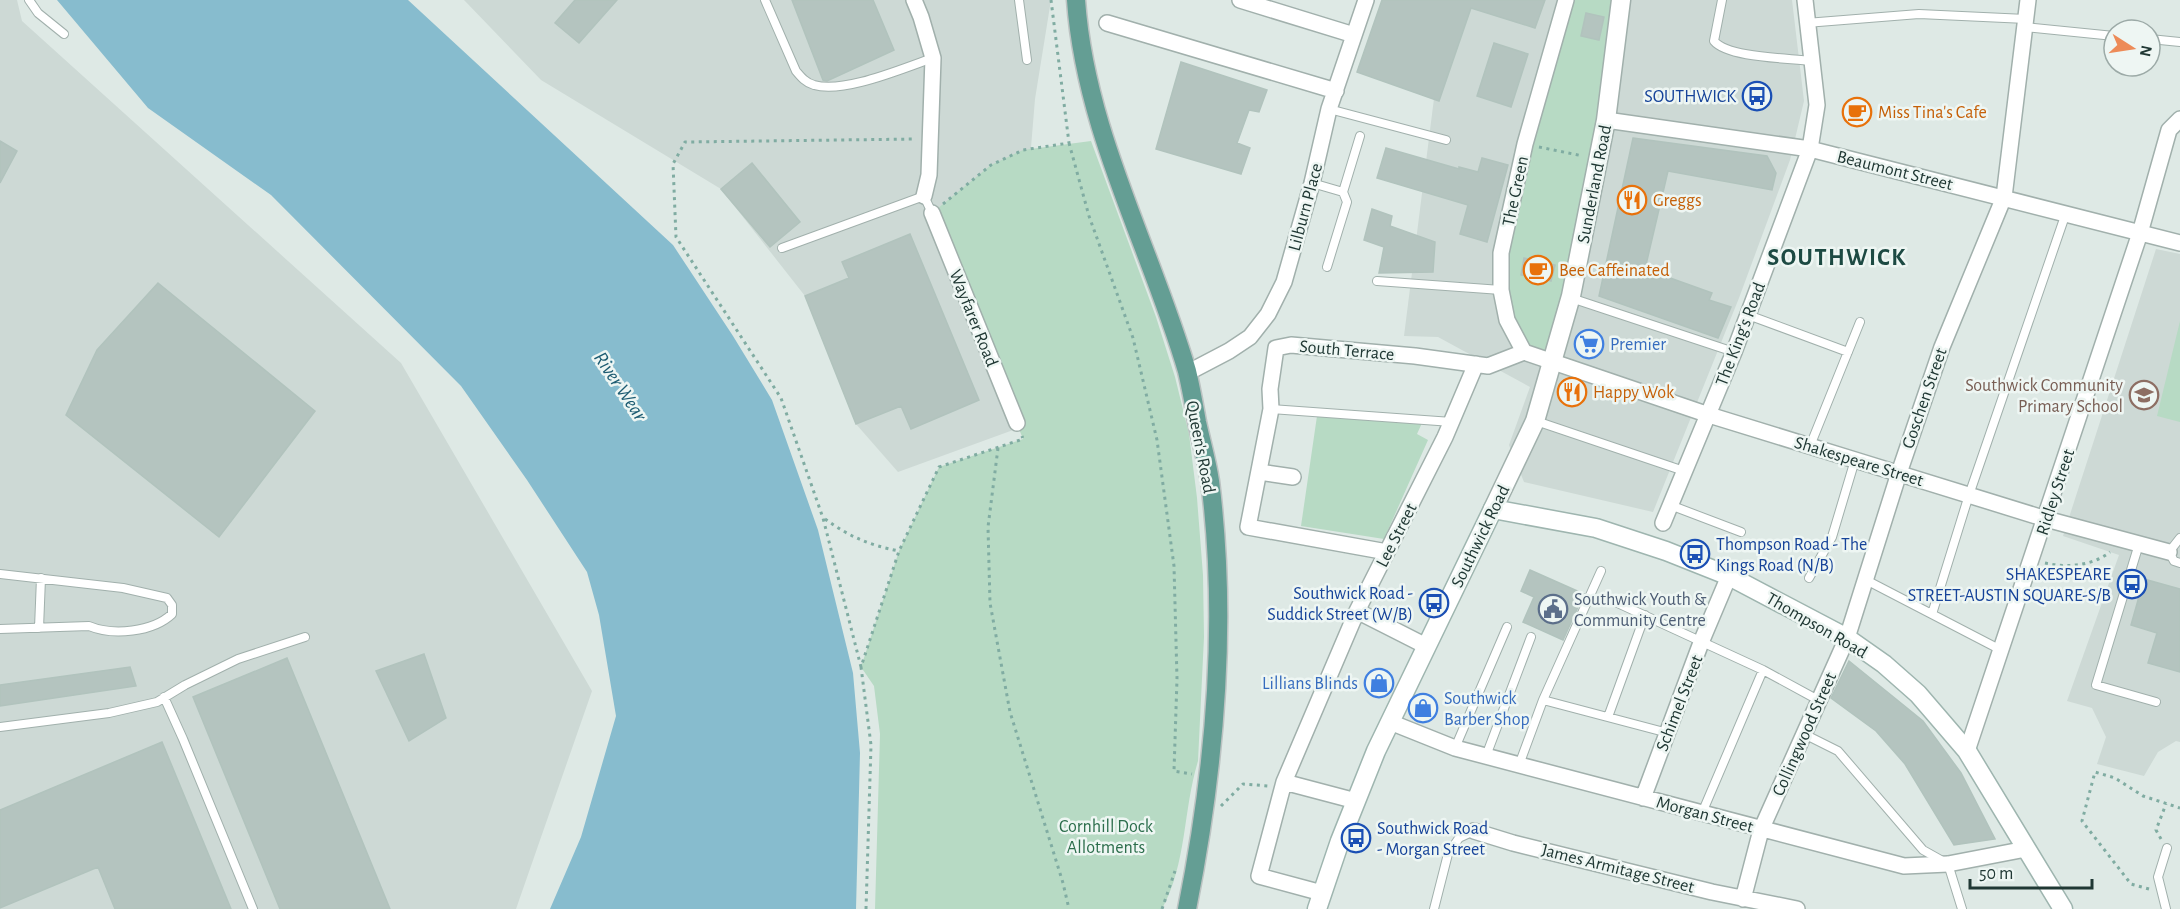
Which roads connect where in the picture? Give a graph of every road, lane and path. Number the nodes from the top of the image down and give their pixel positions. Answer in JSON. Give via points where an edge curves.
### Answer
{"nodes":[{"id":1,"x":29,"y":0,"type":"edge"},
{"id":2,"x":765,"y":0,"type":"edge"},
{"id":3,"x":914,"y":0,"type":"edge"},
{"id":4,"x":1019,"y":0,"type":"edge"},
{"id":5,"x":1051,"y":0,"type":"edge"},
{"id":6,"x":1076,"y":0,"type":"edge"},
{"id":7,"x":1240,"y":0,"type":"edge"},
{"id":8,"x":1366,"y":0,"type":"edge"},
{"id":9,"x":1566,"y":0,"type":"edge"},
{"id":10,"x":1621,"y":0,"type":"edge"},
{"id":11,"x":1722,"y":0,"type":"edge"},
{"id":12,"x":1805,"y":0,"type":"edge"},
{"id":13,"x":2028,"y":0,"type":"edge"},
{"id":14,"x":1806,"y":22,"type":"junction"},
{"id":15,"x":1107,"y":23,"type":"dead end"},
{"id":16,"x":2025,"y":23,"type":"junction"},
{"id":17,"x":64,"y":34,"type":"dead end"},
{"id":18,"x":2102,"y":34,"type":"edge"},
{"id":19,"x":1354,"y":35,"type":"junction"},
{"id":20,"x":2162,"y":40,"type":"edge"},
{"id":21,"x":2180,"y":42,"type":"edge"},
{"id":22,"x":933,"y":58,"type":"junction"},
{"id":23,"x":1027,"y":60,"type":"dead end"},
{"id":24,"x":1811,"y":61,"type":"junction"},
{"id":25,"x":1336,"y":91,"type":"junction"},
{"id":26,"x":1329,"y":110,"type":"junction"},
{"id":27,"x":2180,"y":119,"type":"edge"},
{"id":28,"x":1606,"y":120,"type":"junction"},
{"id":29,"x":1360,"y":136,"type":"dead end"},
{"id":30,"x":930,"y":139,"type":"junction"},
{"id":31,"x":1446,"y":140,"type":"dead end"},
{"id":32,"x":1069,"y":143,"type":"junction"},
{"id":33,"x":1525,"y":144,"type":"junction"},
{"id":34,"x":1810,"y":148,"type":"junction"},
{"id":35,"x":1599,"y":159,"type":"junction"},
{"id":36,"x":1312,"y":183,"type":"junction"},
{"id":37,"x":1343,"y":192,"type":"junction"},
{"id":38,"x":924,"y":196,"type":"junction"},
{"id":39,"x":2004,"y":197,"type":"junction"},
{"id":40,"x":932,"y":213,"type":"junction"},
{"id":41,"x":2066,"y":213,"type":"junction"},
{"id":42,"x":2140,"y":233,"type":"junction"},
{"id":43,"x":2180,"y":243,"type":"edge"},
{"id":44,"x":782,"y":248,"type":"dead end"},
{"id":45,"x":1327,"y":267,"type":"dead end"},
{"id":46,"x":1377,"y":281,"type":"dead end"},
{"id":47,"x":1501,"y":290,"type":"junction"},
{"id":48,"x":1570,"y":298,"type":"junction"},
{"id":49,"x":1748,"y":315,"type":"junction"},
{"id":50,"x":1860,"y":322,"type":"dead end"},
{"id":51,"x":1524,"y":352,"type":"junction"},
{"id":52,"x":1734,"y":352,"type":"junction"},
{"id":53,"x":1848,"y":352,"type":"junction"},
{"id":54,"x":1553,"y":360,"type":"junction"},
{"id":55,"x":1476,"y":364,"type":"junction"},
{"id":56,"x":1187,"y":373,"type":"junction"},
{"id":57,"x":1271,"y":409,"type":"junction"},
{"id":58,"x":1709,"y":415,"type":"junction"},
{"id":59,"x":1535,"y":421,"type":"junction"},
{"id":60,"x":1452,"y":422,"type":"junction"},
{"id":61,"x":1017,"y":423,"type":"joint"},
{"id":62,"x":1810,"y":446,"type":"junction"},
{"id":63,"x":998,"y":447,"type":"junction"},
{"id":64,"x":1855,"y":460,"type":"junction"},
{"id":65,"x":1684,"y":471,"type":"junction"},
{"id":66,"x":1259,"y":472,"type":"junction"},
{"id":67,"x":1899,"y":473,"type":"junction"},
{"id":68,"x":1293,"y":477,"type":"dead end"},
{"id":69,"x":1969,"y":495,"type":"junction"},
{"id":70,"x":1670,"y":505,"type":"junction"},
{"id":71,"x":1493,"y":509,"type":"junction"},
{"id":72,"x":823,"y":518,"type":"junction"},
{"id":73,"x":2046,"y":519,"type":"junction"},
{"id":74,"x":1663,"y":523,"type":"dead end"},
{"id":75,"x":1741,"y":532,"type":"dead end"},
{"id":76,"x":2180,"y":538,"type":"edge"},
{"id":77,"x":2133,"y":542,"type":"junction"},
{"id":78,"x":899,"y":551,"type":"junction"},
{"id":79,"x":1387,"y":552,"type":"junction"},
{"id":80,"x":2169,"y":552,"type":"junction"},
{"id":81,"x":2032,"y":560,"type":"junction"},
{"id":82,"x":2180,"y":563,"type":"edge"},
{"id":83,"x":1601,"y":571,"type":"dead end"},
{"id":84,"x":0,"y":574,"type":"edge"},
{"id":85,"x":1730,"y":576,"type":"junction"},
{"id":86,"x":41,"y":578,"type":"junction"},
{"id":87,"x":1809,"y":578,"type":"dead end"},
{"id":88,"x":1866,"y":580,"type":"junction"},
{"id":89,"x":1611,"y":600,"type":"dead end"},
{"id":90,"x":1357,"y":611,"type":"junction"},
{"id":91,"x":1932,"y":614,"type":"junction"},
{"id":92,"x":1645,"y":615,"type":"junction"},
{"id":93,"x":1507,"y":627,"type":"dead end"},
{"id":94,"x":39,"y":628,"type":"junction"},
{"id":95,"x":0,"y":629,"type":"edge"},
{"id":96,"x":305,"y":637,"type":"dead end"},
{"id":97,"x":1531,"y":637,"type":"dead end"},
{"id":98,"x":1847,"y":638,"type":"junction"},
{"id":99,"x":1702,"y":640,"type":"junction"},
{"id":100,"x":1426,"y":646,"type":"junction"},
{"id":101,"x":2001,"y":650,"type":"junction"},
{"id":102,"x":861,"y":667,"type":"junction"},
{"id":103,"x":1764,"y":670,"type":"junction"},
{"id":104,"x":164,"y":697,"type":"junction"},
{"id":105,"x":1543,"y":699,"type":"junction"},
{"id":106,"x":1820,"y":700,"type":"junction"},
{"id":107,"x":2156,"y":702,"type":"dead end"},
{"id":108,"x":1608,"y":717,"type":"junction"},
{"id":109,"x":1390,"y":722,"type":"junction"},
{"id":110,"x":0,"y":727,"type":"edge"},
{"id":111,"x":1668,"y":733,"type":"junction"},
{"id":112,"x":1804,"y":734,"type":"junction"},
{"id":113,"x":1455,"y":748,"type":"junction"},
{"id":114,"x":1967,"y":751,"type":"junction"},
{"id":115,"x":1486,"y":756,"type":"junction"},
{"id":116,"x":1519,"y":765,"type":"junction"},
{"id":117,"x":1194,"y":775,"type":"dead end"},
{"id":118,"x":1283,"y":784,"type":"junction"},
{"id":119,"x":1643,"y":798,"type":"junction"},
{"id":120,"x":1356,"y":801,"type":"junction"},
{"id":121,"x":2166,"y":804,"type":"junction"},
{"id":122,"x":1205,"y":805,"type":"junction"},
{"id":123,"x":2180,"y":808,"type":"edge"},
{"id":124,"x":1702,"y":813,"type":"junction"},
{"id":125,"x":1761,"y":830,"type":"junction"},
{"id":126,"x":1474,"y":831,"type":"joint"},
{"id":127,"x":2167,"y":848,"type":"joint"},
{"id":128,"x":2026,"y":849,"type":"junction"},
{"id":129,"x":1948,"y":864,"type":"junction"},
{"id":130,"x":1176,"y":870,"type":"dead end"},
{"id":131,"x":2162,"y":892,"type":"junction"},
{"id":132,"x":1743,"y":899,"type":"junction"},
{"id":133,"x":1320,"y":901,"type":"edge"},
{"id":134,"x":253,"y":909,"type":"edge"},
{"id":135,"x":866,"y":909,"type":"edge"},
{"id":136,"x":1069,"y":909,"type":"edge"},
{"id":137,"x":1162,"y":909,"type":"edge"},
{"id":138,"x":1186,"y":909,"type":"edge"},
{"id":139,"x":1434,"y":909,"type":"edge"},
{"id":140,"x":1797,"y":909,"type":"edge"},
{"id":141,"x":1962,"y":909,"type":"edge"},
{"id":142,"x":2063,"y":909,"type":"edge"},
{"id":143,"x":2166,"y":909,"type":"edge"}],
"edges":[{"from":1,"to":17,"type":"lane","via":[[38,13]]},
{"from":2,"to":22,"type":"lane","via":[[796,71],[814,85],[842,87]]},
{"from":3,"to":22,"type":"street"},
{"from":4,"to":23,"type":"lane"},
{"from":5,"to":32,"type":"path"},
{"from":6,"to":56,"type":"main road","name":"Queen's Road","via":[[1096,109]]},
{"from":7,"to":19,"type":"street"},
{"from":8,"to":19,"type":"street","name":"Lilburn Place"},
{"from":9,"to":33,"type":"street","name":"The Green"},
{"from":10,"to":28,"type":"main road","name":"Sunderland Road"},
{"from":11,"to":24,"type":"lane","via":[[1714,40],[1718,46],[1736,52]]},
{"from":12,"to":14,"type":"street","name":"The King's Road"},
{"from":13,"to":16,"type":"street","name":"Goschen Street"},
{"from":14,"to":16,"type":"lane","via":[[1919,14]]},
{"from":14,"to":24,"type":"street","name":"The King's Road"},
{"from":15,"to":25,"type":"street"},
{"from":16,"to":18,"type":"lane"},
{"from":16,"to":39,"type":"street","name":"Goschen Street"},
{"from":19,"to":25,"type":"street","name":"Lilburn Place"},
{"from":20,"to":21,"type":"lane"},
{"from":22,"to":30,"type":"street"},
{"from":24,"to":34,"type":"street","name":"The King's Road","via":[[1817,105]]},
{"from":25,"to":26,"type":"street","name":"Lilburn Place"},
{"from":26,"to":31,"type":"lane"},
{"from":26,"to":36,"type":"street","name":"Lilburn Place"},
{"from":27,"to":42,"type":"street","name":"Ridley Street","via":[[2169,130]]},
{"from":28,"to":34,"type":"street","name":"Beaumont Street"},
{"from":28,"to":35,"type":"main road","name":"Sunderland Road"},
{"from":29,"to":37,"type":"lane"},
{"from":30,"to":38,"type":"street"},
{"from":30,"to":72,"type":"path","via":[[685,142],[673,164],[676,237],[781,398]]},
{"from":32,"to":40,"type":"path","via":[[1023,150],[991,165]]},
{"from":32,"to":117,"type":"path","via":[[1089,216],[1133,338],[1157,440],[1174,566],[1174,771]]},
{"from":33,"to":35,"type":"path"},
{"from":33,"to":47,"type":"street","name":"The Green","via":[[1501,253]]},
{"from":34,"to":39,"type":"street","name":"Beaumont Street"},
{"from":34,"to":49,"type":"street","name":"The King's Road"},
{"from":35,"to":48,"type":"main road","name":"Sunderland Road"},
{"from":36,"to":37,"type":"lane"},
{"from":36,"to":56,"type":"street","name":"Lilburn Place","via":[[1284,282],[1268,314],[1250,337]]},
{"from":37,"to":45,"type":"lane","via":[[1347,201]]},
{"from":38,"to":40,"type":"lane"},
{"from":38,"to":44,"type":"lane"},
{"from":39,"to":41,"type":"street","name":"Beaumont Street"},
{"from":39,"to":67,"type":"street","name":"Goschen Street","via":[[1942,347]]},
{"from":40,"to":61,"type":"street","name":"Wayfarer Road"},
{"from":41,"to":42,"type":"street","name":"Beaumont Street"},
{"from":41,"to":69,"type":"lane"},
{"from":42,"to":43,"type":"street","name":"Beaumont Street"},
{"from":42,"to":73,"type":"street","name":"Ridley Street"},
{"from":46,"to":47,"type":"lane"},
{"from":47,"to":51,"type":"street","name":"The Green","via":[[1507,320]]},
{"from":48,"to":52,"type":"lane"},
{"from":48,"to":54,"type":"main road","name":"Sunderland Road"},
{"from":49,"to":52,"type":"street","name":"The King's Road"},
{"from":49,"to":53,"type":"lane"},
{"from":50,"to":53,"type":"lane"},
{"from":51,"to":54,"type":"street"},
{"from":51,"to":55,"type":"street","name":"South Terrace","via":[[1488,366]]},
{"from":52,"to":58,"type":"street","name":"The King's Road"},
{"from":53,"to":62,"type":"lane"},
{"from":54,"to":58,"type":"street","name":"Shakespeare Street"},
{"from":54,"to":59,"type":"main road","name":"Southwick Road"},
{"from":55,"to":57,"type":"street","name":"South Terrace","via":[[1291,345],[1276,348]]},
{"from":55,"to":60,"type":"street","name":"Lee Street"},
{"from":56,"to":122,"type":"main road","name":"Queen's Road","via":[[1209,479],[1217,551],[1213,734]]},
{"from":57,"to":60,"type":"lane"},
{"from":57,"to":66,"type":"street","name":"South Terrace"},
{"from":58,"to":62,"type":"street","name":"Shakespeare Street"},
{"from":58,"to":65,"type":"street","name":"The King's Road"},
{"from":59,"to":65,"type":"lane"},
{"from":59,"to":71,"type":"main road","name":"Southwick Road"},
{"from":60,"to":79,"type":"street","name":"Lee Street"},
{"from":61,"to":63,"type":"path","via":[[1023,439]]},
{"from":62,"to":64,"type":"street","name":"Shakespeare Street"},
{"from":63,"to":78,"type":"path","via":[[939,467]]},
{"from":63,"to":136,"type":"path","via":[[988,527],[990,603],[1010,712]]},
{"from":64,"to":67,"type":"street","name":"Shakespeare Street"},
{"from":64,"to":87,"type":"lane","via":[[1832,537]]},
{"from":65,"to":70,"type":"street","name":"The King's Road"},
{"from":66,"to":68,"type":"street"},
{"from":66,"to":79,"type":"street","name":"South Terrace","via":[[1248,527]]},
{"from":67,"to":69,"type":"street","name":"Shakespeare Street"},
{"from":67,"to":88,"type":"street","name":"Goschen Street"},
{"from":69,"to":73,"type":"street","name":"Shakespeare Street"},
{"from":69,"to":91,"type":"lane"},
{"from":70,"to":74,"type":"street","name":"The King's Road"},
{"from":70,"to":75,"type":"lane"},
{"from":71,"to":85,"type":"main road","name":"Thompson Road","via":[[1563,520],[1617,534]]},
{"from":71,"to":100,"type":"main road","name":"Southwick Road"},
{"from":72,"to":78,"type":"path","via":[[847,535]]},
{"from":72,"to":102,"type":"path"},
{"from":73,"to":77,"type":"street","name":"Shakespeare Street"},
{"from":73,"to":81,"type":"street","name":"Ridley Street"},
{"from":76,"to":80,"type":"lane"},
{"from":77,"to":80,"type":"street","name":"Shakespeare Street"},
{"from":77,"to":81,"type":"path","via":[[2086,563],[2061,567]]},
{"from":77,"to":107,"type":"lane","via":[[2096,685]]},
{"from":78,"to":102,"type":"path"},
{"from":79,"to":90,"type":"street","name":"Lee Street"},
{"from":80,"to":82,"type":"lane"},
{"from":81,"to":101,"type":"street","name":"Ridley Street"},
{"from":83,"to":105,"type":"lane"},
{"from":84,"to":86,"type":"lane"},
{"from":85,"to":98,"type":"main road","name":"Thompson Road"},
{"from":85,"to":99,"type":"street","name":"Schimel Street"},
{"from":86,"to":94,"type":"lane"},
{"from":86,"to":94,"type":"lane","via":[[167,598],[172,614],[150,626],[120,631],[100,631],[89,626]]},
{"from":88,"to":91,"type":"lane"},
{"from":88,"to":98,"type":"street","name":"Goschen Street"},
{"from":89,"to":92,"type":"lane"},
{"from":90,"to":100,"type":"street"},
{"from":90,"to":118,"type":"street","name":"Lee Street"},
{"from":91,"to":101,"type":"lane"},
{"from":92,"to":99,"type":"lane"},
{"from":92,"to":108,"type":"lane"},
{"from":93,"to":113,"type":"lane"},
{"from":94,"to":95,"type":"lane"},
{"from":96,"to":104,"type":"lane","via":[[238,659]]},
{"from":97,"to":115,"type":"lane"},
{"from":98,"to":106,"type":"street","name":"Collingwood Street"},
{"from":98,"to":114,"type":"main road","name":"Thompson Road","via":[[1918,694]]},
{"from":99,"to":103,"type":"lane"},
{"from":99,"to":111,"type":"street","name":"Schimel Street"},
{"from":100,"to":109,"type":"main road","name":"Southwick Road"},
{"from":101,"to":114,"type":"street","name":"Ridley Street"},
{"from":102,"to":135,"type":"path","via":[[872,745]]},
{"from":103,"to":106,"type":"lane"},
{"from":103,"to":124,"type":"lane"},
{"from":104,"to":110,"type":"lane","via":[[109,713]]},
{"from":104,"to":134,"type":"lane"},
{"from":105,"to":108,"type":"lane"},
{"from":105,"to":116,"type":"lane"},
{"from":106,"to":112,"type":"street","name":"Collingwood Street"},
{"from":108,"to":111,"type":"lane"},
{"from":109,"to":113,"type":"street","name":"Morgan Street"},
{"from":109,"to":120,"type":"main road","name":"Southwick Road"},
{"from":111,"to":119,"type":"street","name":"Schimel Street"},
{"from":112,"to":125,"type":"street","name":"Collingwood Street"},
{"from":112,"to":129,"type":"lane","via":[[1838,751],[1923,850]]},
{"from":113,"to":115,"type":"street","name":"Morgan Street"},
{"from":114,"to":128,"type":"main road","name":"Thompson Road"},
{"from":115,"to":116,"type":"street","name":"Morgan Street"},
{"from":116,"to":119,"type":"street","name":"Morgan Street"},
{"from":118,"to":120,"type":"street"},
{"from":118,"to":122,"type":"path","via":[[1243,784],[1221,806]]},
{"from":118,"to":133,"type":"street","name":"Lee Street","via":[[1259,876]]},
{"from":119,"to":124,"type":"street","name":"Morgan Street"},
{"from":120,"to":133,"type":"main road","name":"Southwick Road"},
{"from":121,"to":123,"type":"path"},
{"from":121,"to":127,"type":"path","via":[[2156,830]]},
{"from":121,"to":131,"type":"path","via":[[2095,772],[2082,820],[2131,884]]},
{"from":122,"to":138,"type":"main road","name":"Queen's Road"},
{"from":124,"to":125,"type":"street","name":"Morgan Street"},
{"from":125,"to":129,"type":"street","name":"Morgan Street","via":[[1904,866]]},
{"from":125,"to":132,"type":"street","name":"Collingwood Street"},
{"from":126,"to":132,"type":"street","name":"James Armitage Street"},
{"from":126,"to":139,"type":"lane","via":[[1459,838],[1448,854]]},
{"from":127,"to":131,"type":"lane","via":[[2158,877]]},
{"from":128,"to":129,"type":"street","name":"Morgan Street"},
{"from":128,"to":142,"type":"main road","name":"Thompson Road"},
{"from":129,"to":141,"type":"lane"},
{"from":130,"to":137,"type":"path"},
{"from":131,"to":143,"type":"lane"},
{"from":132,"to":140,"type":"street","name":"James Armitage Street"}]}
